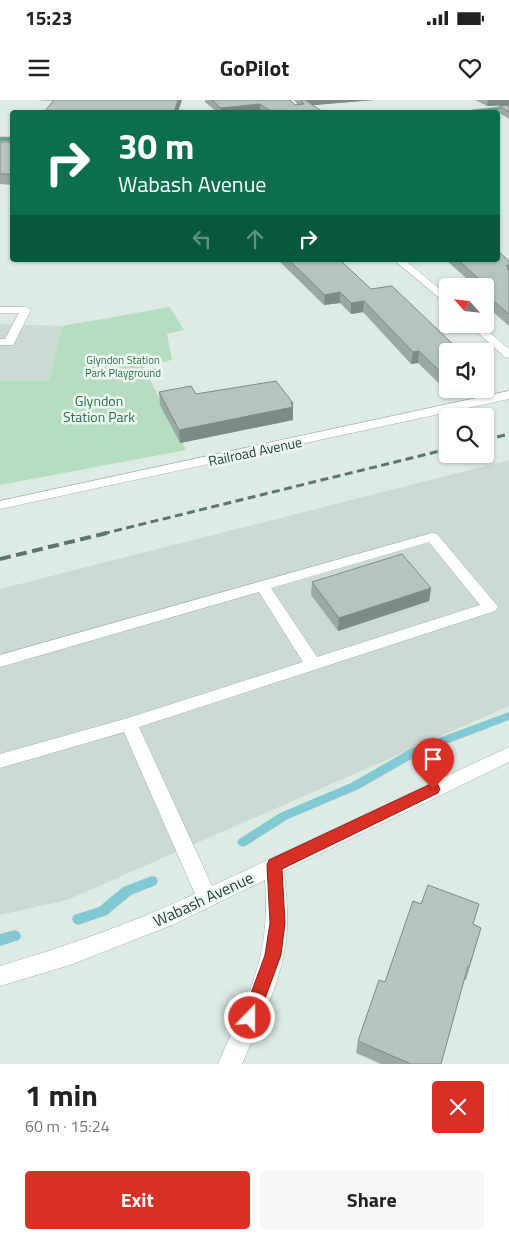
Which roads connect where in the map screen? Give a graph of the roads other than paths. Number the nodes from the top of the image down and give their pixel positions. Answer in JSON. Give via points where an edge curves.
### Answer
{"nodes":[{"id":1,"x":509,"y":108,"type":"edge"},
{"id":2,"x":490,"y":110,"type":"edge"},
{"id":3,"x":401,"y":262,"type":"edge"},
{"id":4,"x":439,"y":294,"type":"edge"},
{"id":5,"x":0,"y":310,"type":"edge"},
{"id":6,"x":483,"y":333,"type":"edge"},
{"id":7,"x":0,"y":342,"type":"edge"},
{"id":8,"x":509,"y":355,"type":"edge"},
{"id":9,"x":509,"y":395,"type":"edge"},
{"id":10,"x":0,"y":505,"type":"edge"},
{"id":11,"x":263,"y":587,"type":"junction"},
{"id":12,"x":0,"y":661,"type":"edge"},
{"id":13,"x":313,"y":664,"type":"junction"},
{"id":14,"x":129,"y":724,"type":"junction"},
{"id":15,"x":509,"y":754,"type":"edge"},
{"id":16,"x":0,"y":761,"type":"edge"},
{"id":17,"x":274,"y":865,"type":"junction"},
{"id":18,"x":203,"y":889,"type":"junction"},
{"id":19,"x":0,"y":976,"type":"edge"},
{"id":20,"x":230,"y":1064,"type":"edge"}],
"edges":[{"from":1,"to":2,"type":"main road"},
{"from":3,"to":4,"type":"street"},
{"from":5,"to":7,"type":"street","via":[[26,310],[9,343]]},
{"from":6,"to":8,"type":"street"},
{"from":9,"to":10,"type":"street","name":"Railroad Avenue"},
{"from":11,"to":12,"type":"street"},
{"from":11,"to":13,"type":"street"},
{"from":11,"to":13,"type":"street","via":[[432,537],[490,607]]},
{"from":13,"to":14,"type":"street"},
{"from":14,"to":16,"type":"street"},
{"from":14,"to":18,"type":"street"},
{"from":15,"to":17,"type":"street","name":"Wabash Avenue"},
{"from":17,"to":18,"type":"street","name":"Wabash Avenue"},
{"from":17,"to":20,"type":"street","via":[[278,923],[273,955]]},
{"from":18,"to":19,"type":"street","name":"Wabash Avenue","via":[[165,918],[79,952]]}]}
